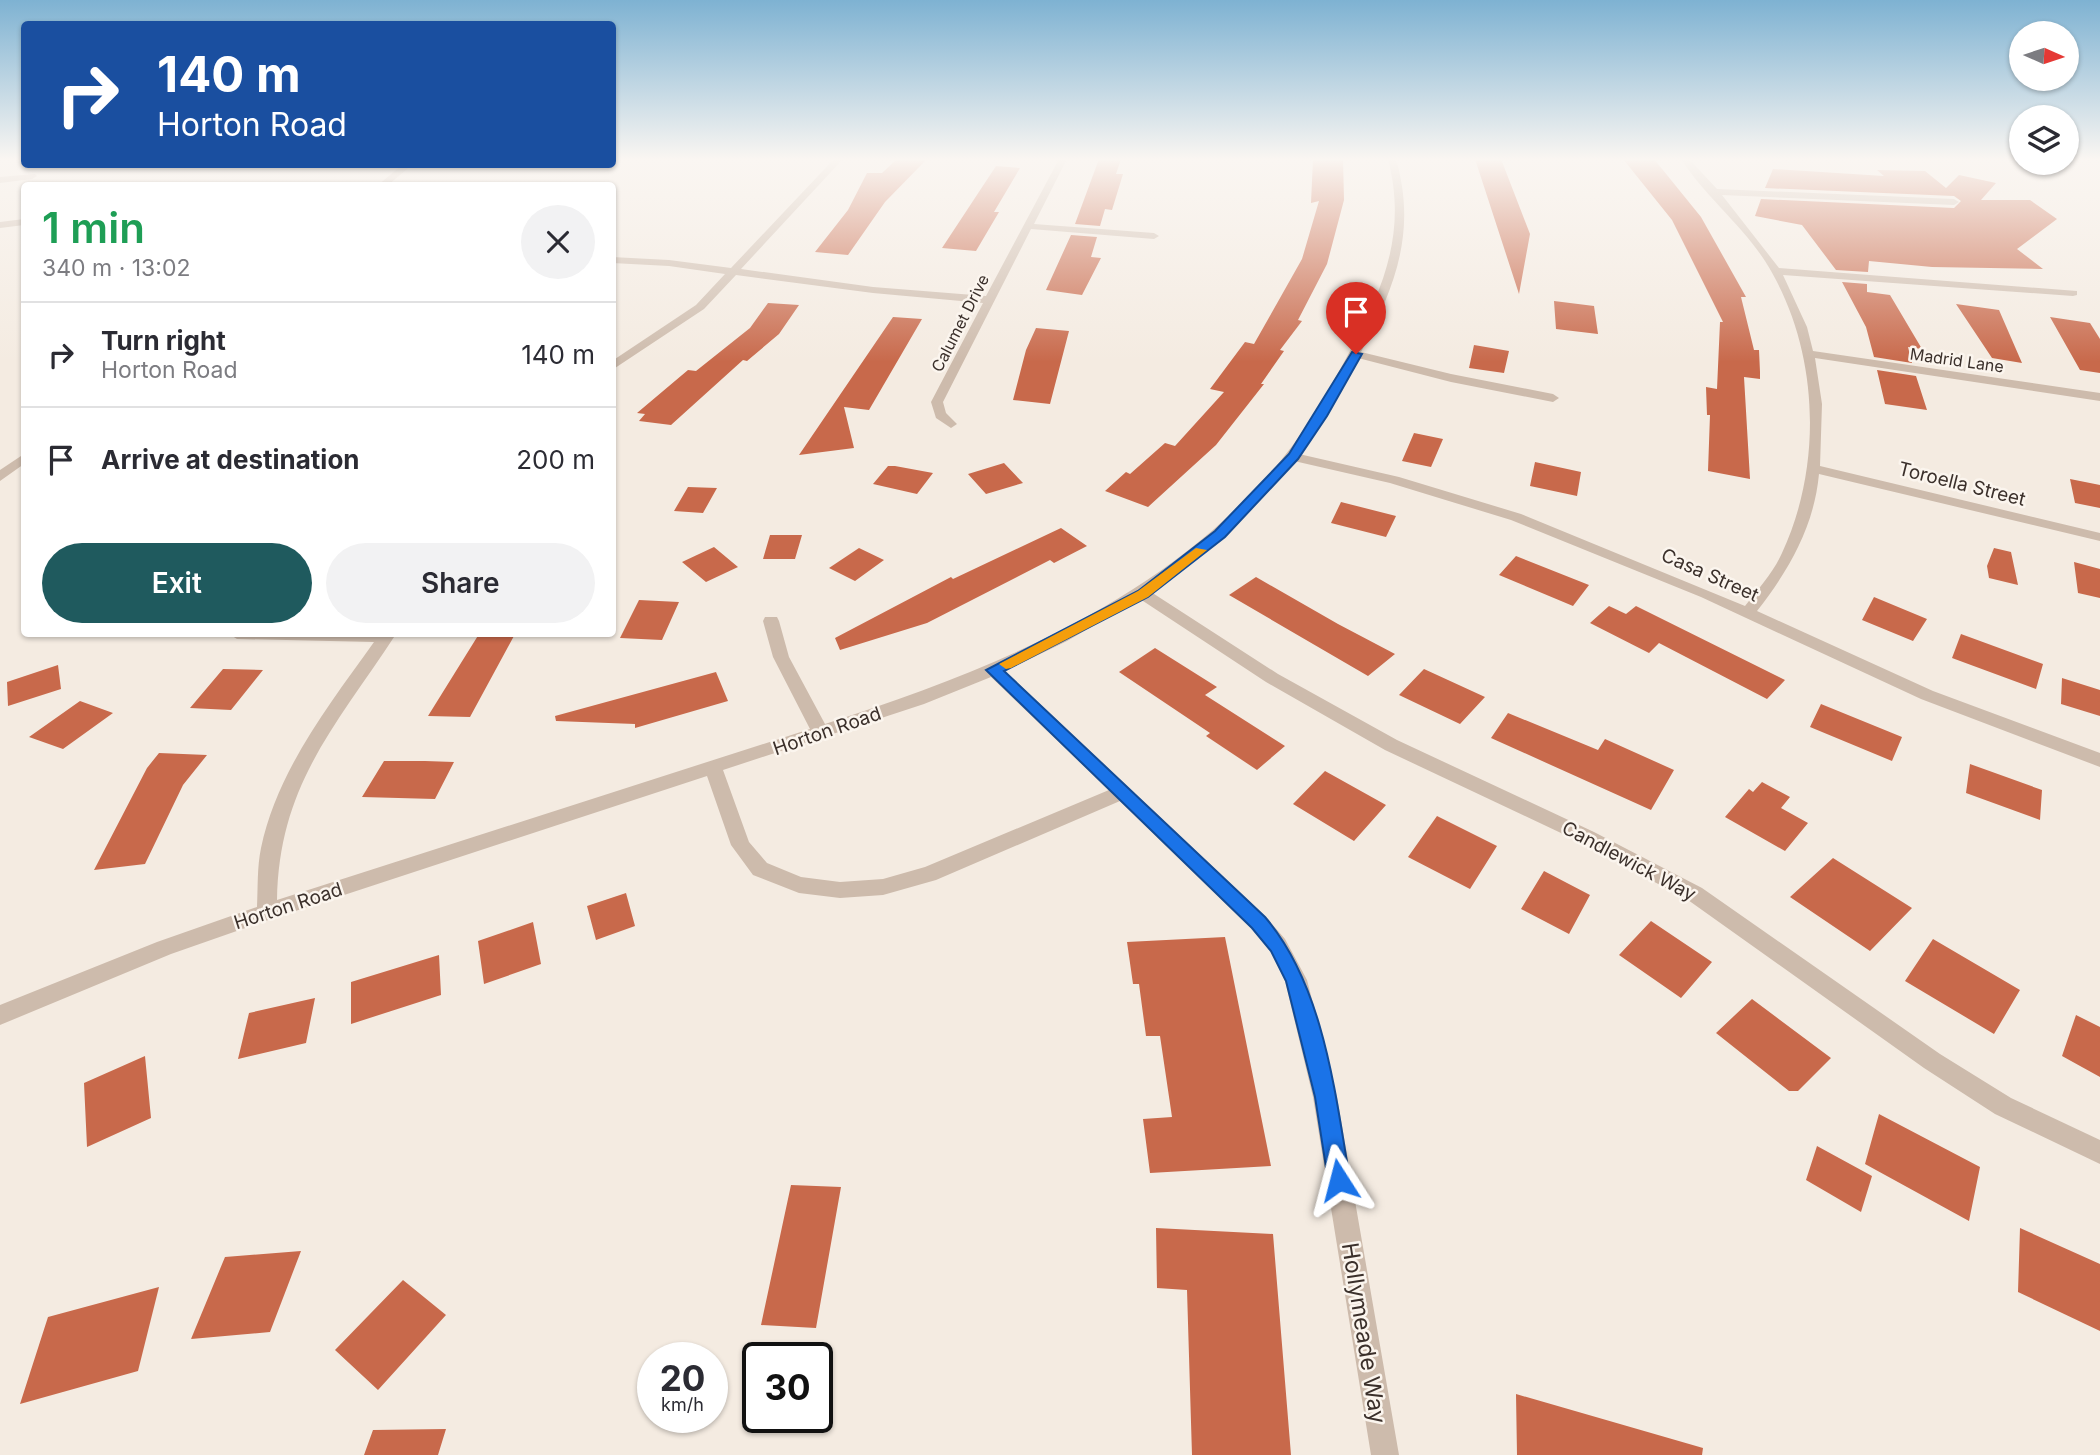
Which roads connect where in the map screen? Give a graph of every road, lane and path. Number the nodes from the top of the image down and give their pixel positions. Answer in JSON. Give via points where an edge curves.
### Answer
{"nodes":[{"id":1,"x":777,"y":227,"type":"edge"},
{"id":2,"x":1027,"y":227,"type":"edge"},
{"id":3,"x":1038,"y":227,"type":"edge"},
{"id":4,"x":1402,"y":227,"type":"edge"},
{"id":5,"x":1741,"y":227,"type":"edge"},
{"id":6,"x":1154,"y":236,"type":"dead end"},
{"id":7,"x":616,"y":260,"type":"edge"},
{"id":8,"x":1776,"y":271,"type":"junction"},
{"id":9,"x":736,"y":272,"type":"junction"},
{"id":10,"x":2073,"y":293,"type":"dead end"},
{"id":11,"x":991,"y":300,"type":"junction"},
{"id":12,"x":1356,"y":354,"type":"junction"},
{"id":13,"x":1809,"y":354,"type":"junction"},
{"id":14,"x":616,"y":364,"type":"edge"},
{"id":15,"x":2100,"y":397,"type":"edge"},
{"id":16,"x":1553,"y":398,"type":"dead end"},
{"id":17,"x":951,"y":424,"type":"dead end"},
{"id":18,"x":1293,"y":457,"type":"junction"},
{"id":19,"x":21,"y":460,"type":"edge"},
{"id":20,"x":1815,"y":469,"type":"junction"},
{"id":21,"x":0,"y":477,"type":"edge"},
{"id":22,"x":2100,"y":537,"type":"edge"},
{"id":23,"x":1143,"y":594,"type":"junction"},
{"id":24,"x":1748,"y":613,"type":"junction"},
{"id":25,"x":771,"y":621,"type":"dead end"},
{"id":26,"x":385,"y":637,"type":"edge"},
{"id":27,"x":994,"y":670,"type":"junction"},
{"id":28,"x":821,"y":732,"type":"junction"},
{"id":29,"x":2100,"y":760,"type":"edge"},
{"id":30,"x":714,"y":769,"type":"junction"},
{"id":31,"x":1122,"y":792,"type":"junction"},
{"id":32,"x":267,"y":912,"type":"junction"},
{"id":33,"x":0,"y":1015,"type":"edge"},
{"id":34,"x":2100,"y":1152,"type":"edge"},
{"id":35,"x":1385,"y":1455,"type":"edge"}],
"edges":[{"from":1,"to":9,"type":"street"},
{"from":2,"to":11,"type":"street","name":"Calumet Drive"},
{"from":3,"to":6,"type":"street"},
{"from":4,"to":12,"type":"street","name":"Horton Road","via":[[1385,289]]},
{"from":5,"to":8,"type":"street"},
{"from":7,"to":9,"type":"street"},
{"from":8,"to":10,"type":"street"},
{"from":8,"to":13,"type":"street","via":[[1801,322]]},
{"from":9,"to":11,"type":"street"},
{"from":9,"to":14,"type":"street","via":[[684,319]]},
{"from":11,"to":17,"type":"street","name":"Calumet Drive","via":[[937,402],[941,417]]},
{"from":12,"to":16,"type":"street"},
{"from":12,"to":18,"type":"street","name":"Horton Road"},
{"from":13,"to":15,"type":"street","name":"Madrid Lane"},
{"from":13,"to":20,"type":"street"},
{"from":18,"to":23,"type":"street","name":"Horton Road","via":[[1220,534]]},
{"from":18,"to":24,"type":"street","name":"Casa Street","via":[[1394,480],[1516,517]]},
{"from":19,"to":21,"type":"street"},
{"from":20,"to":22,"type":"street","name":"Toroella Street"},
{"from":20,"to":24,"type":"street","via":[[1791,551]]},
{"from":23,"to":27,"type":"street","name":"Horton Road"},
{"from":23,"to":34,"type":"street","name":"Candlewick Way","via":[[1272,678],[1391,746],[1587,837],[1695,894],[1940,1067],[2003,1106]]},
{"from":24,"to":29,"type":"street","name":"Casa Street","via":[[1927,695]]},
{"from":25,"to":28,"type":"street","via":[[781,657]]},
{"from":26,"to":32,"type":"street","via":[[315,743],[284,806],[271,845]]},
{"from":27,"to":28,"type":"street","name":"Horton Road"},
{"from":27,"to":31,"type":"street","name":"Hollymeade Way"},
{"from":28,"to":30,"type":"street","name":"Horton Road"},
{"from":30,"to":31,"type":"street","via":[[741,845],[760,869],[799,884],[840,890],[883,887],[929,874]]},
{"from":30,"to":32,"type":"street","name":"Horton Road"},
{"from":31,"to":35,"type":"street","name":"Hollymeade Way","via":[[1258,922],[1278,945],[1296,980],[1325,1097]]},
{"from":32,"to":33,"type":"street","name":"Horton Road"}]}
